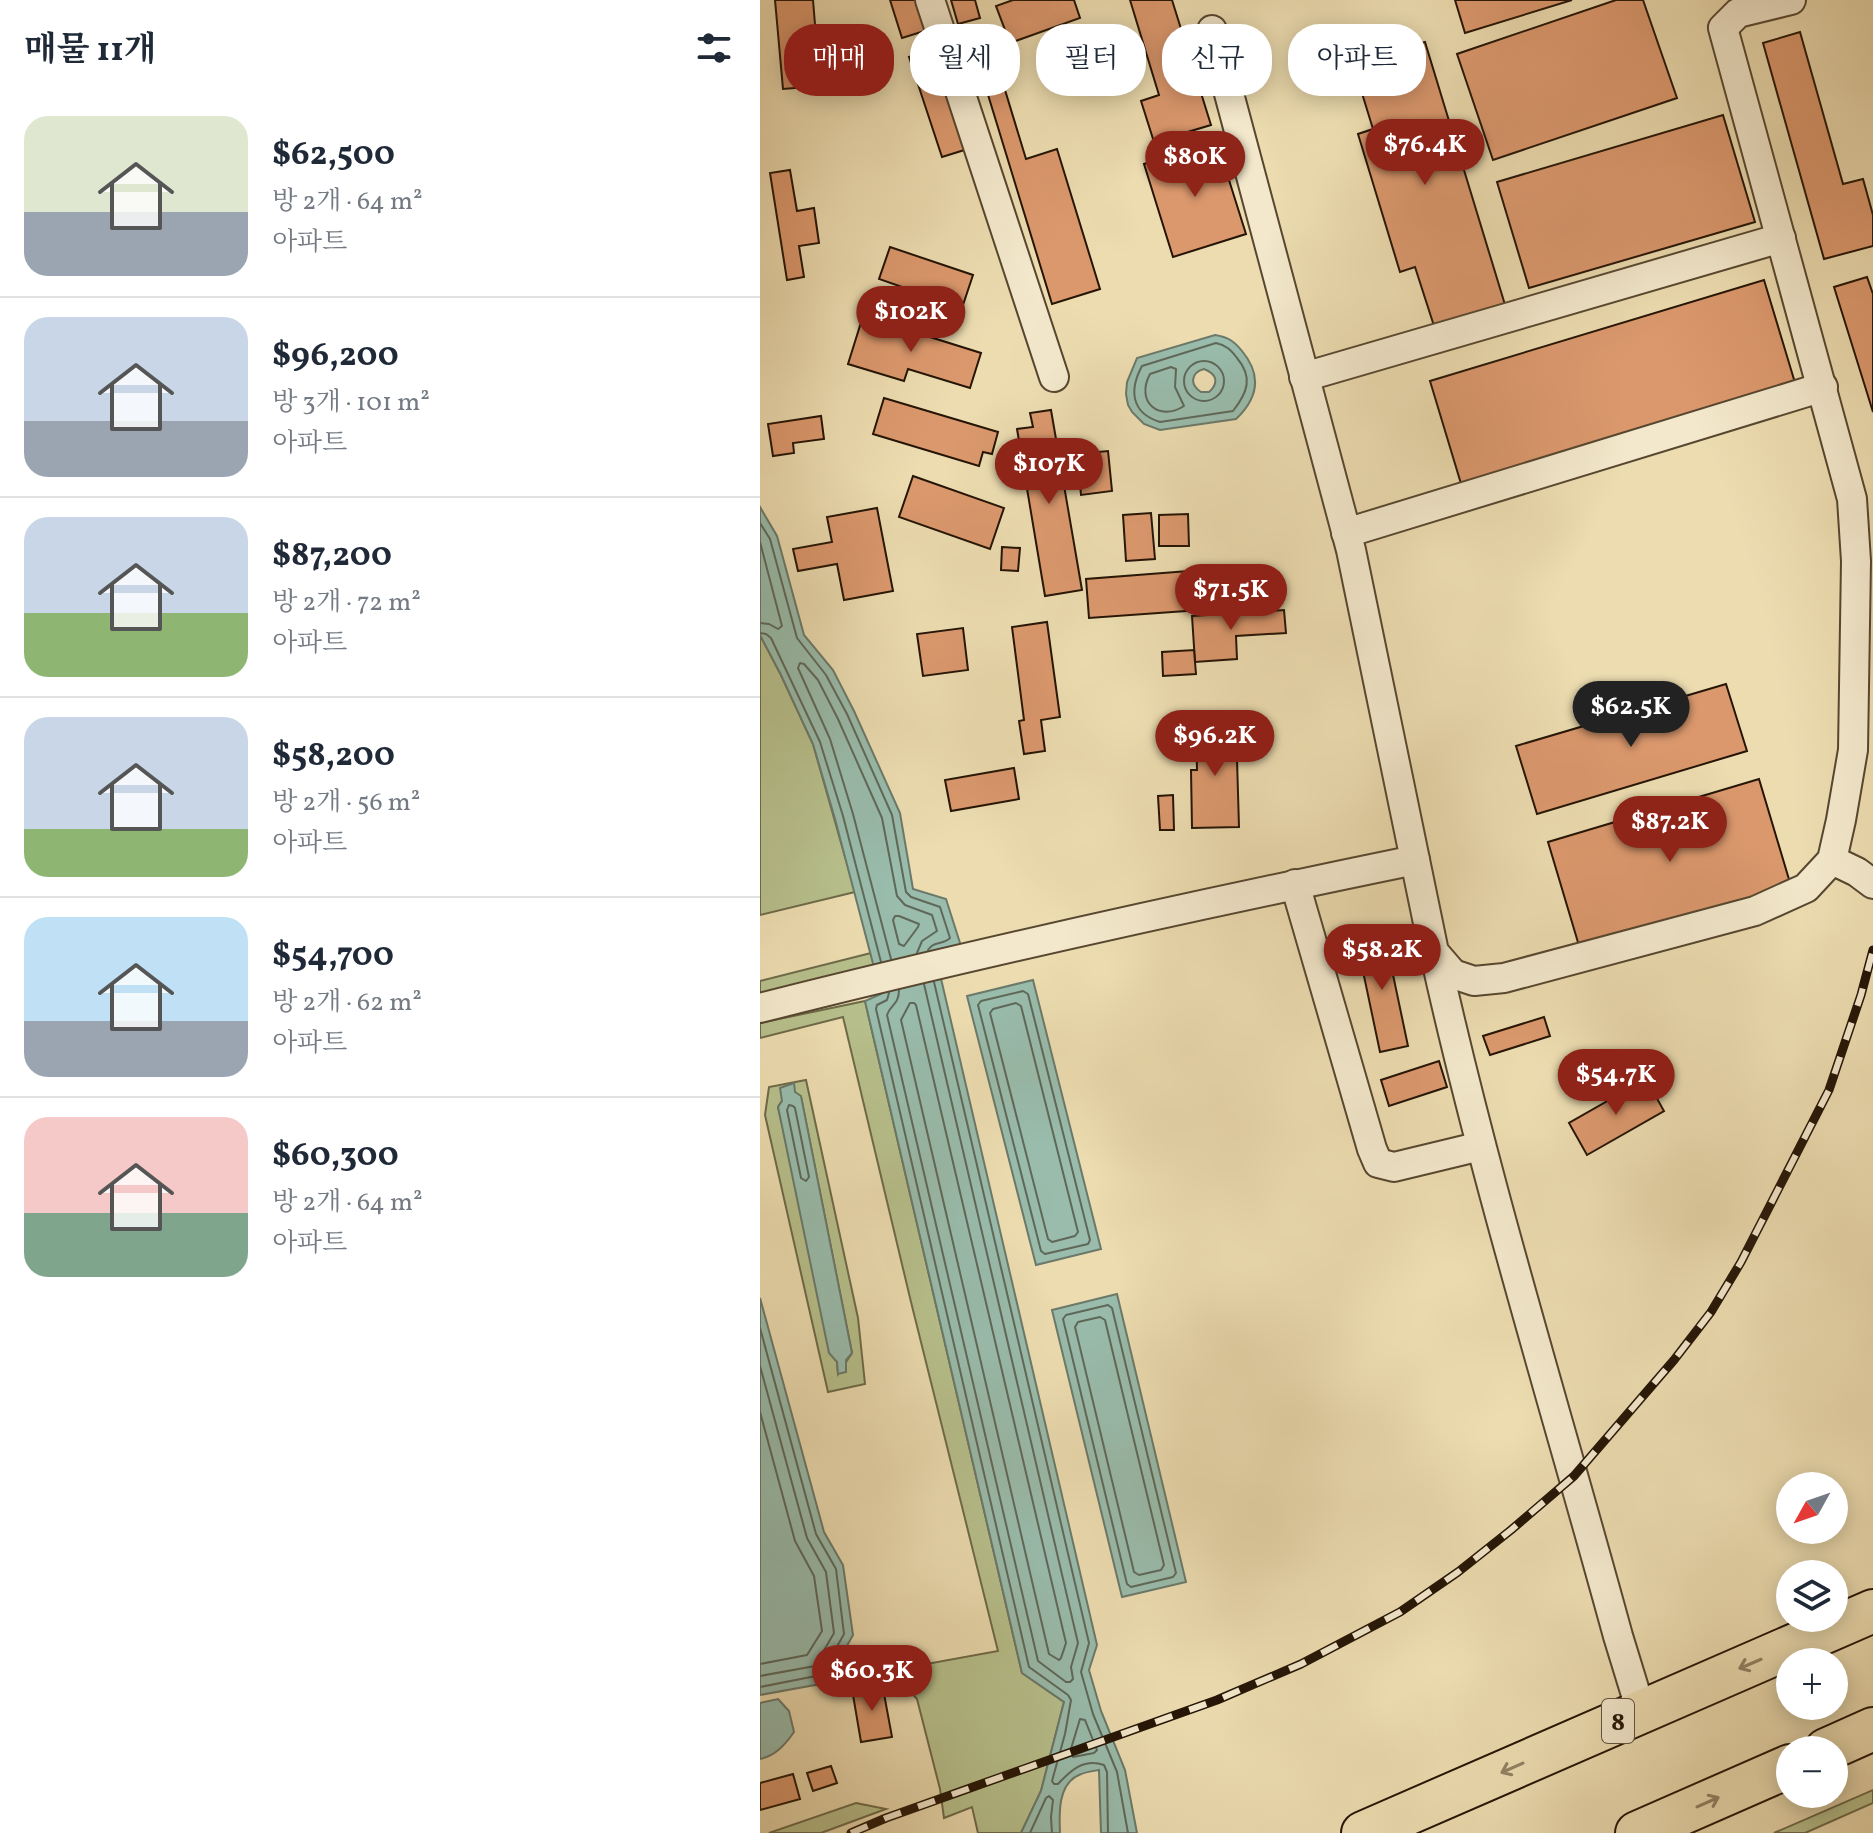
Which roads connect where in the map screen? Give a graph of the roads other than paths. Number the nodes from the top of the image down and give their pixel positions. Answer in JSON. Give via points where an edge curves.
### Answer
{"nodes":[{"id":1,"x":930,"y":0,"type":"edge"},
{"id":2,"x":1791,"y":0,"type":"edge"},
{"id":3,"x":1229,"y":96,"type":"edge"},
{"id":4,"x":1781,"y":238,"type":"junction"},
{"id":5,"x":1054,"y":377,"type":"dead end"},
{"id":6,"x":1304,"y":377,"type":"junction"},
{"id":7,"x":1823,"y":387,"type":"junction"},
{"id":8,"x":1346,"y":533,"type":"junction"},
{"id":9,"x":1415,"y":860,"type":"junction"},
{"id":10,"x":1832,"y":860,"type":"junction"},
{"id":11,"x":1295,"y":884,"type":"junction"},
{"id":12,"x":1873,"y":884,"type":"edge"},
{"id":13,"x":1434,"y":952,"type":"junction"},
{"id":14,"x":760,"y":1008,"type":"edge"},
{"id":15,"x":1481,"y":1146,"type":"junction"},
{"id":16,"x":1873,"y":1611,"type":"edge"},
{"id":17,"x":1641,"y":1711,"type":"junction"},
{"id":18,"x":1873,"y":1729,"type":"edge"},
{"id":19,"x":1848,"y":1740,"type":"edge"},
{"id":20,"x":1776,"y":1772,"type":"edge"},
{"id":21,"x":1363,"y":1833,"type":"edge"},
{"id":22,"x":1637,"y":1833,"type":"edge"}],
"edges":[{"from":1,"to":5,"type":"street"},
{"from":2,"to":4,"type":"street","via":[[1738,13],[1723,28]]},
{"from":3,"to":6,"type":"street"},
{"from":4,"to":6,"type":"street"},
{"from":4,"to":7,"type":"street"},
{"from":6,"to":8,"type":"street"},
{"from":7,"to":8,"type":"street"},
{"from":7,"to":10,"type":"street","via":[[1852,499],[1856,561],[1853,750]]},
{"from":8,"to":9,"type":"street"},
{"from":9,"to":11,"type":"street"},
{"from":9,"to":13,"type":"street"},
{"from":10,"to":12,"type":"street"},
{"from":10,"to":13,"type":"street","via":[[1806,888],[1755,911],[1504,978],[1474,981],[1453,974]]},
{"from":11,"to":14,"type":"street"},
{"from":11,"to":15,"type":"street","via":[[1378,1163],[1394,1167]]},
{"from":13,"to":15,"type":"street"},
{"from":15,"to":17,"type":"street"},
{"from":16,"to":17,"type":"highway","number":"8","one_way":true},
{"from":17,"to":21,"type":"highway","number":"8","one_way":true},
{"from":18,"to":19,"type":"highway"},
{"from":22,"to":20,"type":"highway","one_way":true}]}
